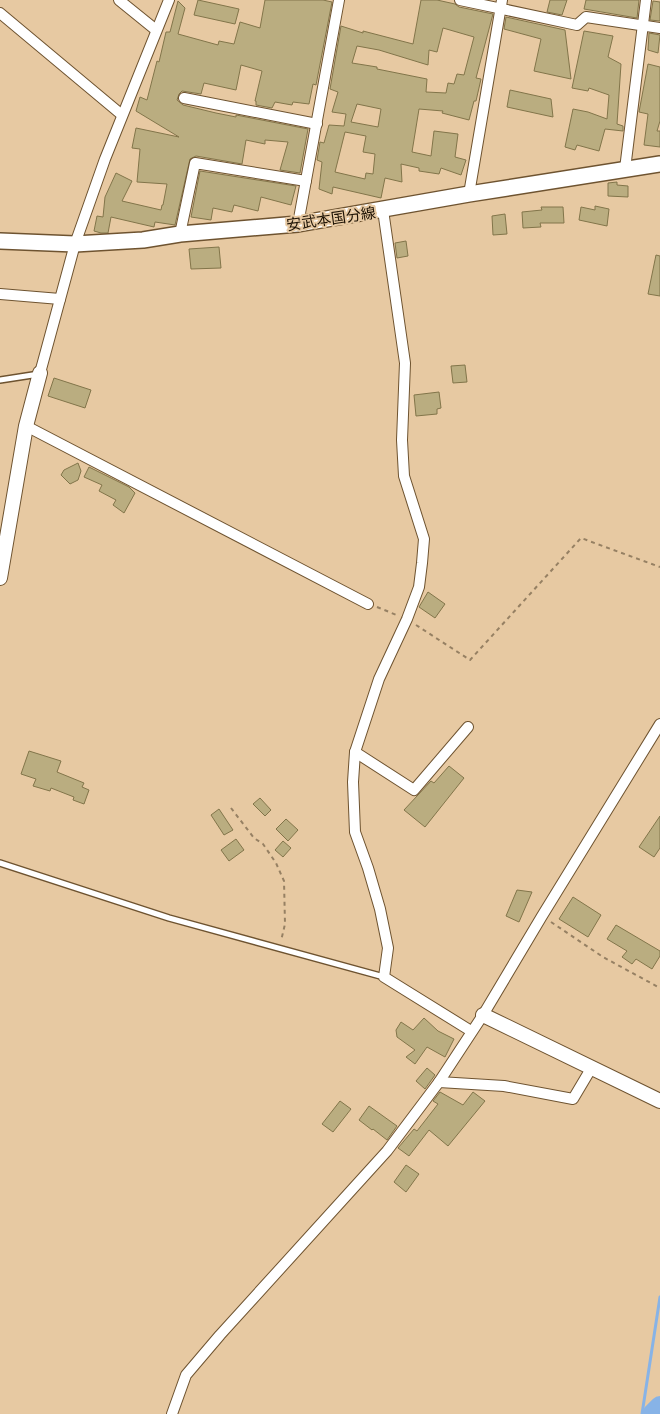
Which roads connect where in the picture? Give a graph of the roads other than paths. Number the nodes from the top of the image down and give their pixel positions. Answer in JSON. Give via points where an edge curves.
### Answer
{"nodes":[{"id":1,"x":119,"y":0,"type":"edge"},
{"id":2,"x":169,"y":0,"type":"edge"},
{"id":3,"x":339,"y":0,"type":"edge"},
{"id":4,"x":460,"y":0,"type":"edge"},
{"id":5,"x":646,"y":0,"type":"edge"},
{"id":6,"x":501,"y":4,"type":"edge"},
{"id":7,"x":0,"y":13,"type":"edge"},
{"id":8,"x":642,"y":25,"type":"junction"},
{"id":9,"x":660,"y":28,"type":"edge"},
{"id":10,"x":156,"y":30,"type":"junction"},
{"id":11,"x":184,"y":98,"type":"dead end"},
{"id":12,"x":122,"y":115,"type":"junction"},
{"id":13,"x":317,"y":124,"type":"junction"},
{"id":14,"x":660,"y":164,"type":"edge"},
{"id":15,"x":625,"y":169,"type":"junction"},
{"id":16,"x":306,"y":181,"type":"junction"},
{"id":17,"x":469,"y":194,"type":"junction"},
{"id":18,"x":383,"y":210,"type":"junction"},
{"id":19,"x":298,"y":224,"type":"junction"},
{"id":20,"x":180,"y":234,"type":"junction"},
{"id":21,"x":0,"y":241,"type":"edge"},
{"id":22,"x":75,"y":244,"type":"junction"},
{"id":23,"x":0,"y":294,"type":"edge"},
{"id":24,"x":60,"y":299,"type":"junction"},
{"id":25,"x":40,"y":374,"type":"junction"},
{"id":26,"x":0,"y":380,"type":"edge"},
{"id":27,"x":26,"y":426,"type":"junction"},
{"id":28,"x":0,"y":578,"type":"edge"},
{"id":29,"x":368,"y":604,"type":"road end"},
{"id":30,"x":660,"y":724,"type":"edge"},
{"id":31,"x":468,"y":727,"type":"dead end"},
{"id":32,"x":355,"y":752,"type":"junction"},
{"id":33,"x":0,"y":863,"type":"edge"},
{"id":34,"x":384,"y":977,"type":"junction"},
{"id":35,"x":483,"y":1016,"type":"junction"},
{"id":36,"x":471,"y":1032,"type":"junction"},
{"id":37,"x":592,"y":1067,"type":"junction"},
{"id":38,"x":439,"y":1082,"type":"junction"},
{"id":39,"x":660,"y":1101,"type":"edge"},
{"id":40,"x":172,"y":1414,"type":"edge"}],
"edges":[{"from":1,"to":10,"type":"street"},
{"from":2,"to":10,"type":"street"},
{"from":3,"to":13,"type":"street"},
{"from":4,"to":6,"type":"street"},
{"from":5,"to":8,"type":"street"},
{"from":6,"to":8,"type":"street","via":[[577,25],[586,17]]},
{"from":6,"to":17,"type":"street"},
{"from":7,"to":12,"type":"street"},
{"from":8,"to":9,"type":"street"},
{"from":8,"to":15,"type":"street"},
{"from":10,"to":12,"type":"street"},
{"from":11,"to":13,"type":"street"},
{"from":12,"to":22,"type":"street"},
{"from":13,"to":16,"type":"street"},
{"from":14,"to":15,"type":"main road","name":"安武本国分線"},
{"from":15,"to":17,"type":"main road","name":"安武本国分線"},
{"from":16,"to":19,"type":"street"},
{"from":16,"to":20,"type":"street","via":[[195,163]]},
{"from":17,"to":18,"type":"main road","name":"安武本国分線"},
{"from":18,"to":19,"type":"main road","name":"安武本国分線"},
{"from":18,"to":32,"type":"street","via":[[405,363],[404,476],[424,538],[418,587],[380,679]]},
{"from":19,"to":20,"type":"main road","name":"安武本国分線"},
{"from":20,"to":22,"type":"main road","name":"安武本国分線"},
{"from":21,"to":22,"type":"main road","name":"安武本国分線"},
{"from":22,"to":24,"type":"street"},
{"from":23,"to":24,"type":"street"},
{"from":24,"to":25,"type":"street"},
{"from":25,"to":26,"type":"lane"},
{"from":25,"to":27,"type":"street"},
{"from":27,"to":28,"type":"street"},
{"from":27,"to":29,"type":"street"},
{"from":30,"to":35,"type":"street"},
{"from":31,"to":32,"type":"street","via":[[414,790]]},
{"from":32,"to":34,"type":"street","via":[[355,832],[388,948]]},
{"from":33,"to":34,"type":"lane","via":[[169,918]]},
{"from":34,"to":36,"type":"street"},
{"from":35,"to":36,"type":"street"},
{"from":35,"to":37,"type":"street"},
{"from":36,"to":38,"type":"street"},
{"from":37,"to":38,"type":"street","via":[[573,1099],[504,1086]]},
{"from":37,"to":39,"type":"street"},
{"from":38,"to":40,"type":"street","via":[[387,1151],[186,1375]]}]}
